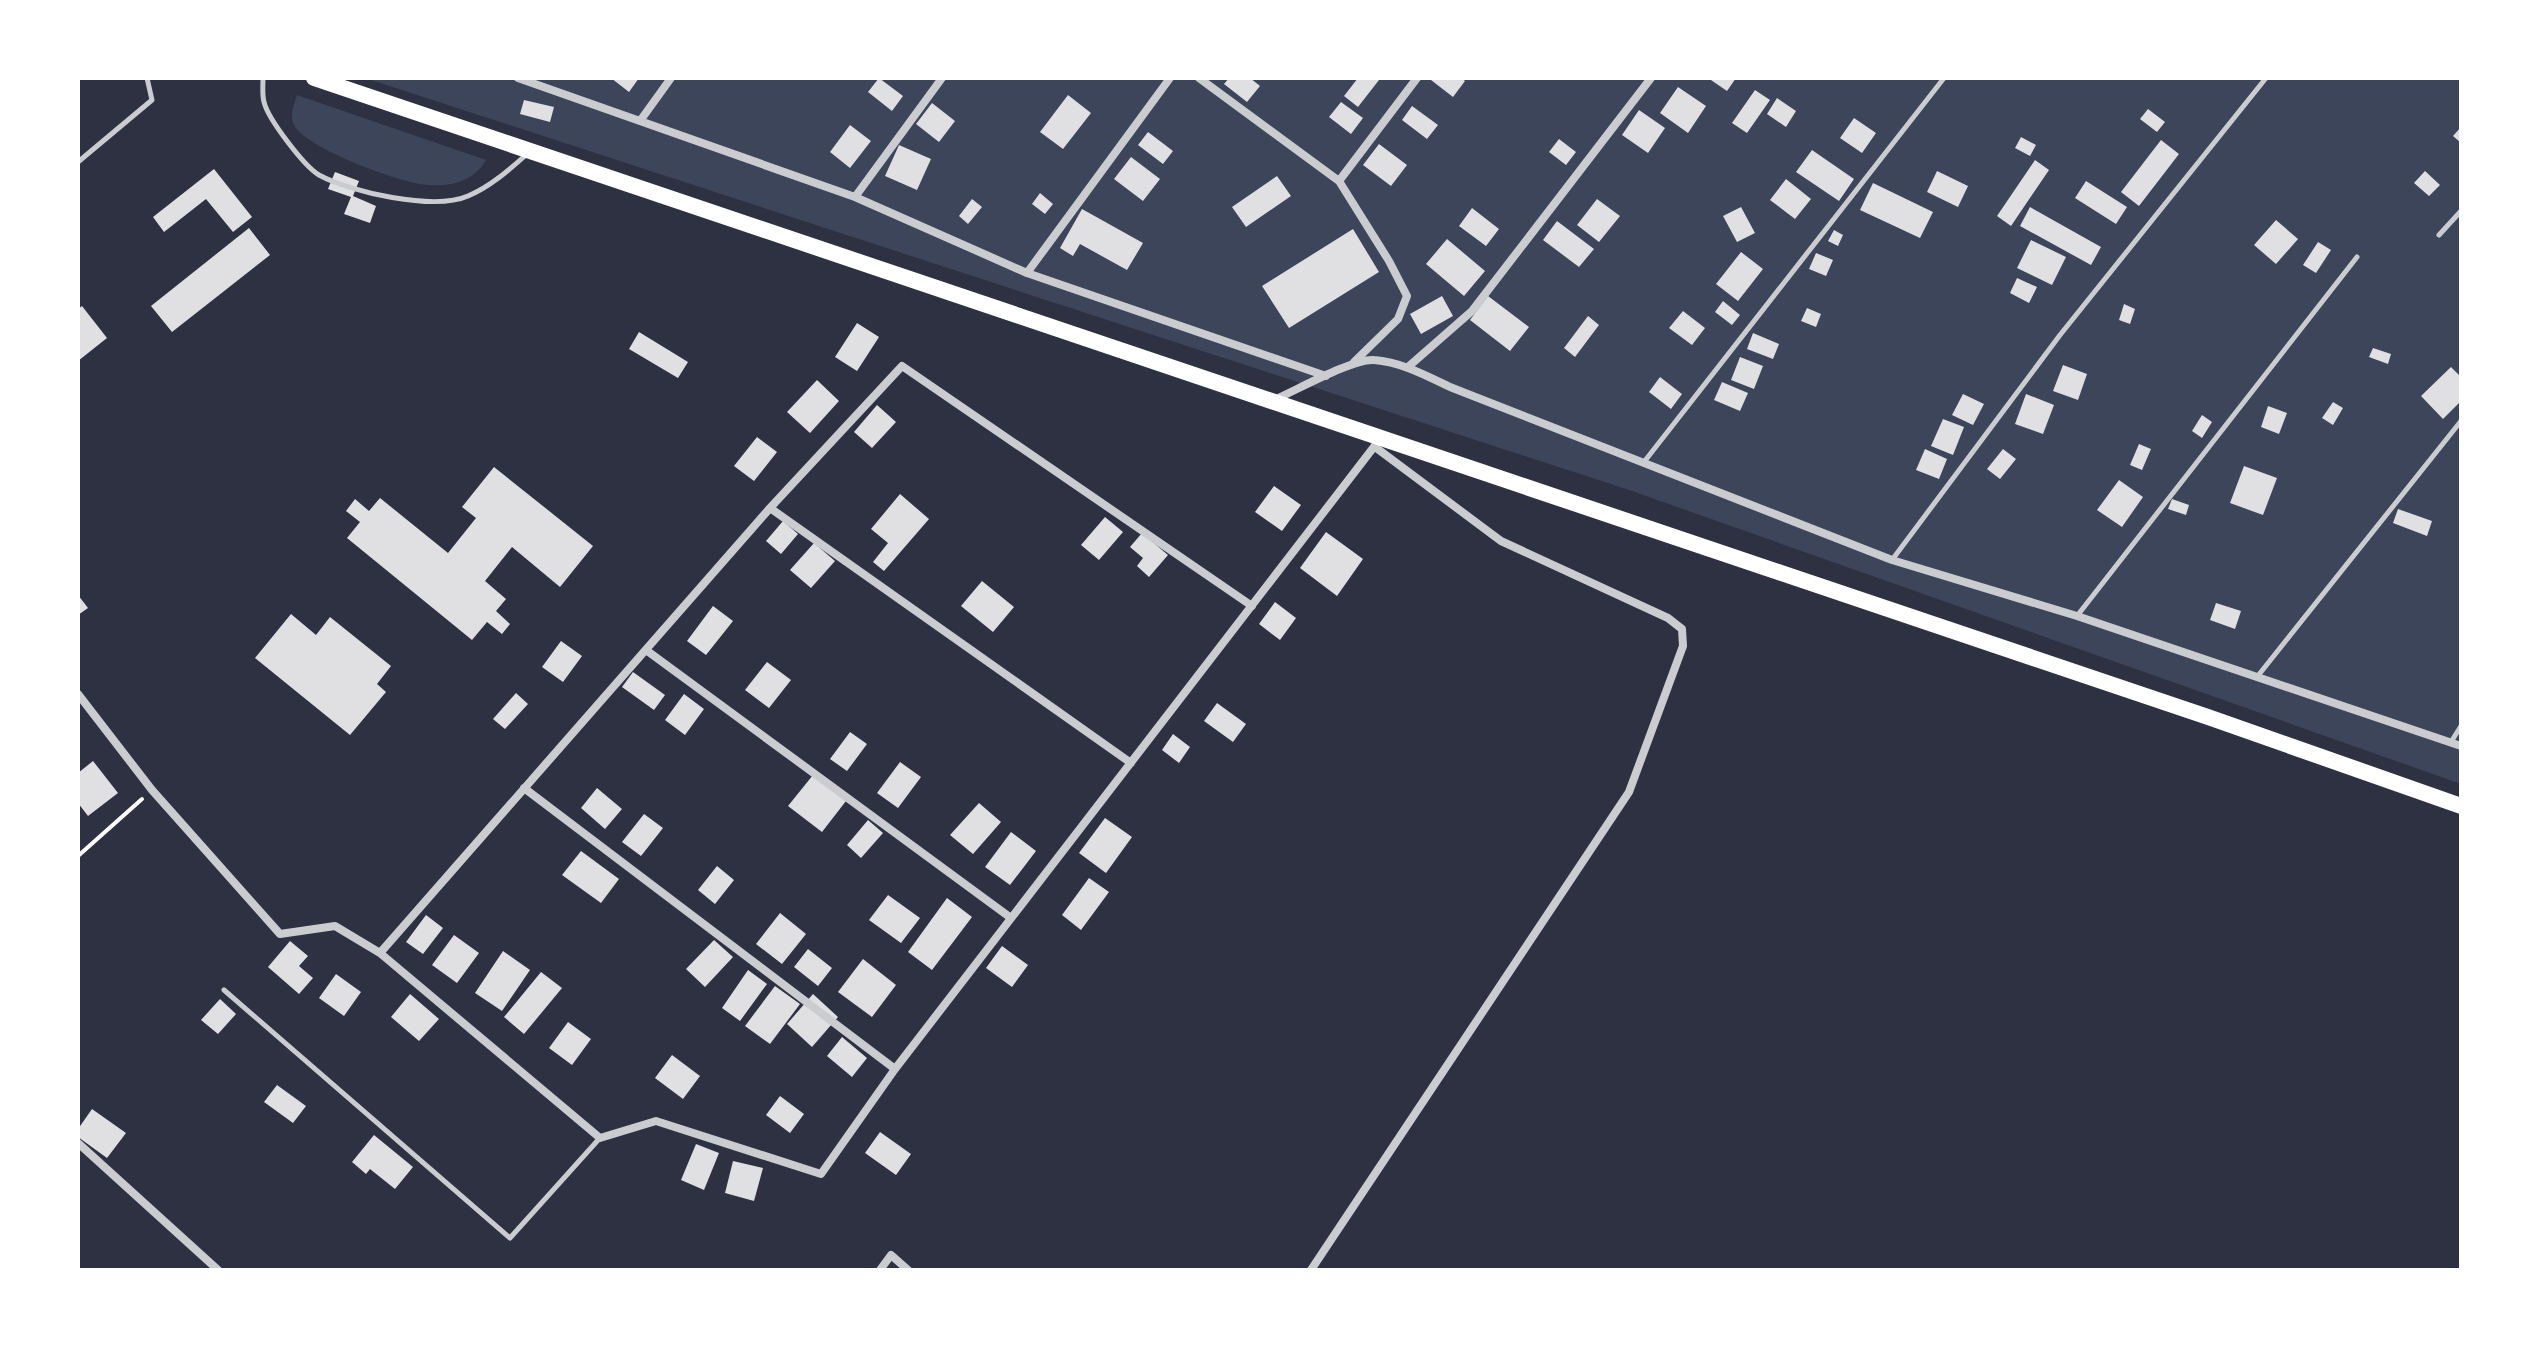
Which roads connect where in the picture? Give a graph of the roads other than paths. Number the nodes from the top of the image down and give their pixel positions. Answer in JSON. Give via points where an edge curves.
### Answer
{"nodes":[{"id":1,"x":147,"y":78,"type":"edge"},
{"id":2,"x":263,"y":78,"type":"edge"},
{"id":3,"x":314,"y":78,"type":"edge"},
{"id":4,"x":518,"y":78,"type":"edge"},
{"id":5,"x":671,"y":78,"type":"edge"},
{"id":6,"x":942,"y":78,"type":"edge"},
{"id":7,"x":1170,"y":78,"type":"edge"},
{"id":8,"x":1199,"y":78,"type":"edge"},
{"id":9,"x":1417,"y":78,"type":"edge"},
{"id":10,"x":1651,"y":78,"type":"edge"},
{"id":11,"x":1944,"y":78,"type":"edge"},
{"id":12,"x":2266,"y":78,"type":"edge"},
{"id":13,"x":640,"y":121,"type":"junction"},
{"id":14,"x":531,"y":151,"type":"junction"},
{"id":15,"x":78,"y":162,"type":"edge"},
{"id":16,"x":1339,"y":181,"type":"junction"},
{"id":17,"x":855,"y":197,"type":"junction"},
{"id":18,"x":2461,"y":211,"type":"edge"},
{"id":19,"x":2439,"y":235,"type":"dead end"},
{"id":20,"x":2357,"y":257,"type":"dead end"},
{"id":21,"x":1027,"y":273,"type":"junction"},
{"id":22,"x":1352,"y":364,"type":"junction"},
{"id":23,"x":1408,"y":367,"type":"junction"},
{"id":24,"x":1326,"y":376,"type":"junction"},
{"id":25,"x":1272,"y":401,"type":"junction"},
{"id":26,"x":2461,"y":421,"type":"edge"},
{"id":27,"x":1378,"y":443,"type":"junction"},
{"id":28,"x":1644,"y":462,"type":"junction"},
{"id":29,"x":770,"y":508,"type":"junction"},
{"id":30,"x":1892,"y":560,"type":"junction"},
{"id":31,"x":1252,"y":606,"type":"junction"},
{"id":32,"x":2077,"y":616,"type":"junction"},
{"id":33,"x":646,"y":650,"type":"junction"},
{"id":34,"x":2256,"y":678,"type":"junction"},
{"id":35,"x":78,"y":694,"type":"edge"},
{"id":36,"x":2461,"y":726,"type":"edge"},
{"id":37,"x":2451,"y":743,"type":"junction"},
{"id":38,"x":2461,"y":746,"type":"edge"},
{"id":39,"x":1131,"y":763,"type":"junction"},
{"id":40,"x":524,"y":788,"type":"junction"},
{"id":41,"x":2461,"y":806,"type":"edge"},
{"id":42,"x":1011,"y":918,"type":"junction"},
{"id":43,"x":380,"y":953,"type":"junction"},
{"id":44,"x":224,"y":990,"type":"dead end"},
{"id":45,"x":895,"y":1069,"type":"junction"},
{"id":46,"x":600,"y":1138,"type":"junction"},
{"id":47,"x":78,"y":1143,"type":"edge"},
{"id":48,"x":218,"y":1270,"type":"edge"},
{"id":49,"x":880,"y":1270,"type":"edge"},
{"id":50,"x":908,"y":1270,"type":"edge"},
{"id":51,"x":1311,"y":1270,"type":"edge"}],
"edges":[{"from":1,"to":15,"type":"lane","via":[[152,100]]},
{"from":2,"to":14,"type":"lane","via":[[264,104],[288,143],[317,174],[377,196],[465,198],[503,176]]},
{"from":3,"to":14,"type":"highway"},
{"from":4,"to":13,"type":"street"},
{"from":5,"to":13,"type":"street"},
{"from":6,"to":17,"type":"street"},
{"from":7,"to":21,"type":"street"},
{"from":8,"to":16,"type":"street"},
{"from":9,"to":16,"type":"street"},
{"from":10,"to":23,"type":"street","via":[[1472,311]]},
{"from":11,"to":28,"type":"lane"},
{"from":12,"to":30,"type":"lane","via":[[2060,335]]},
{"from":13,"to":17,"type":"street"},
{"from":14,"to":25,"type":"highway"},
{"from":16,"to":22,"type":"street","via":[[1407,296],[1398,319]]},
{"from":17,"to":21,"type":"street"},
{"from":18,"to":19,"type":"lane"},
{"from":20,"to":32,"type":"lane"},
{"from":21,"to":24,"type":"street"},
{"from":22,"to":23,"type":"street","via":[[1372,359]]},
{"from":22,"to":24,"type":"street"},
{"from":23,"to":28,"type":"street"},
{"from":24,"to":25,"type":"street"},
{"from":25,"to":27,"type":"highway"},
{"from":26,"to":34,"type":"lane"},
{"from":27,"to":31,"type":"street"},
{"from":27,"to":41,"type":"highway"},
{"from":27,"to":51,"type":"street","via":[[1501,541],[1668,618],[1682,629],[1683,646],[1629,792]]},
{"from":28,"to":30,"type":"street"},
{"from":29,"to":31,"type":"street","via":[[902,366]]},
{"from":29,"to":33,"type":"street"},
{"from":29,"to":39,"type":"street"},
{"from":30,"to":32,"type":"street"},
{"from":31,"to":39,"type":"street"},
{"from":32,"to":34,"type":"street"},
{"from":33,"to":40,"type":"street"},
{"from":33,"to":42,"type":"street"},
{"from":34,"to":37,"type":"street"},
{"from":35,"to":43,"type":"street","via":[[152,790],[280,934],[335,926]]},
{"from":36,"to":37,"type":"lane"},
{"from":37,"to":38,"type":"street"},
{"from":39,"to":42,"type":"street"},
{"from":40,"to":43,"type":"street"},
{"from":40,"to":45,"type":"street"},
{"from":42,"to":45,"type":"street"},
{"from":43,"to":46,"type":"street"},
{"from":44,"to":46,"type":"lane","via":[[510,1238]]},
{"from":45,"to":46,"type":"street","via":[[821,1174],[656,1121]]},
{"from":47,"to":48,"type":"street"},
{"from":49,"to":50,"type":"street","via":[[891,1255]]}]}
